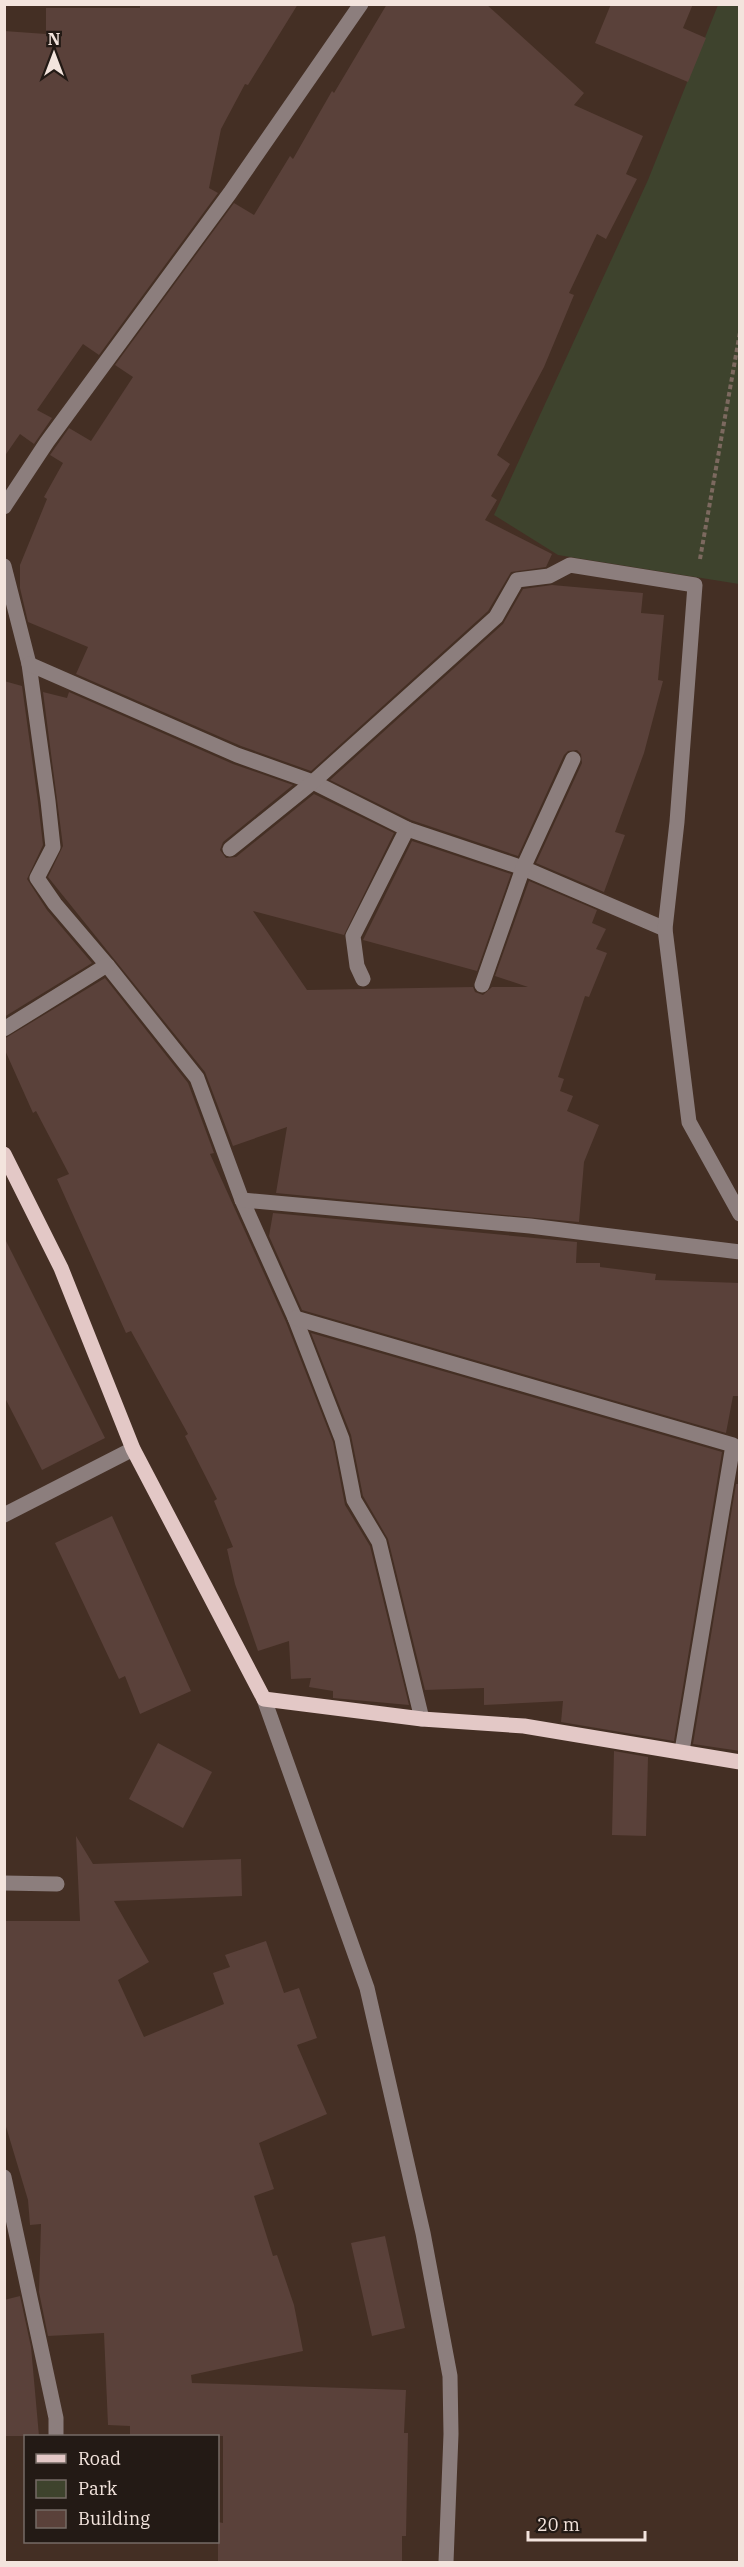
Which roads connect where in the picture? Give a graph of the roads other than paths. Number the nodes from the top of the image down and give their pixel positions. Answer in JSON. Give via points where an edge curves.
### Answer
{"nodes":[{"id":1,"x":361,"y":4,"type":"edge"},
{"id":2,"x":4,"y":507,"type":"edge"},
{"id":3,"x":4,"y":566,"type":"edge"},
{"id":4,"x":29,"y":664,"type":"junction"},
{"id":5,"x":573,"y":759,"type":"dead end"},
{"id":6,"x":313,"y":782,"type":"junction"},
{"id":7,"x":407,"y":830,"type":"junction"},
{"id":8,"x":230,"y":849,"type":"dead end"},
{"id":9,"x":523,"y":868,"type":"junction"},
{"id":10,"x":665,"y":929,"type":"junction"},
{"id":11,"x":107,"y":964,"type":"junction"},
{"id":12,"x":363,"y":980,"type":"dead end"},
{"id":13,"x":482,"y":985,"type":"dead end"},
{"id":14,"x":4,"y":1029,"type":"edge"},
{"id":15,"x":4,"y":1154,"type":"edge"},
{"id":16,"x":242,"y":1200,"type":"junction"},
{"id":17,"x":740,"y":1214,"type":"edge"},
{"id":18,"x":740,"y":1252,"type":"edge"},
{"id":19,"x":295,"y":1318,"type":"junction"},
{"id":20,"x":133,"y":1449,"type":"junction"},
{"id":21,"x":4,"y":1515,"type":"edge"},
{"id":22,"x":264,"y":1699,"type":"junction"},
{"id":23,"x":422,"y":1719,"type":"junction"},
{"id":24,"x":682,"y":1751,"type":"junction"},
{"id":25,"x":740,"y":1762,"type":"edge"},
{"id":26,"x":4,"y":1883,"type":"edge"},
{"id":27,"x":57,"y":1884,"type":"dead end"},
{"id":28,"x":4,"y":2177,"type":"edge"},
{"id":29,"x":10,"y":2222,"type":"edge"},
{"id":30,"x":56,"y":2435,"type":"edge"},
{"id":31,"x":446,"y":2562,"type":"edge"}],
"edges":[{"from":1,"to":2,"type":"street"},
{"from":3,"to":4,"type":"street"},
{"from":4,"to":6,"type":"street","via":[[237,755]]},
{"from":4,"to":11,"type":"street","via":[[53,847],[37,878]]},
{"from":5,"to":9,"type":"street"},
{"from":6,"to":7,"type":"street"},
{"from":6,"to":8,"type":"street"},
{"from":6,"to":10,"type":"street","via":[[496,617],[517,580],[549,576],[570,565],[695,585]]},
{"from":7,"to":9,"type":"street"},
{"from":7,"to":12,"type":"street","via":[[353,936]]},
{"from":9,"to":10,"type":"street"},
{"from":9,"to":13,"type":"street"},
{"from":10,"to":17,"type":"street","via":[[689,1122]]},
{"from":11,"to":14,"type":"street"},
{"from":11,"to":16,"type":"street","via":[[197,1078]]},
{"from":15,"to":20,"type":"main road","via":[[61,1268]]},
{"from":16,"to":18,"type":"street","via":[[530,1226]]},
{"from":16,"to":19,"type":"street"},
{"from":19,"to":23,"type":"street","via":[[342,1439],[354,1500],[379,1542]]},
{"from":19,"to":24,"type":"street","via":[[733,1445]]},
{"from":20,"to":21,"type":"street"},
{"from":20,"to":22,"type":"main road"},
{"from":22,"to":23,"type":"main road"},
{"from":22,"to":31,"type":"street","via":[[367,1988],[423,2233],[450,2376]]},
{"from":23,"to":24,"type":"main road","via":[[525,1726]]},
{"from":24,"to":25,"type":"main road"},
{"from":26,"to":27,"type":"street"},
{"from":28,"to":29,"type":"street"},
{"from":29,"to":30,"type":"street","via":[[56,2418]]}]}
